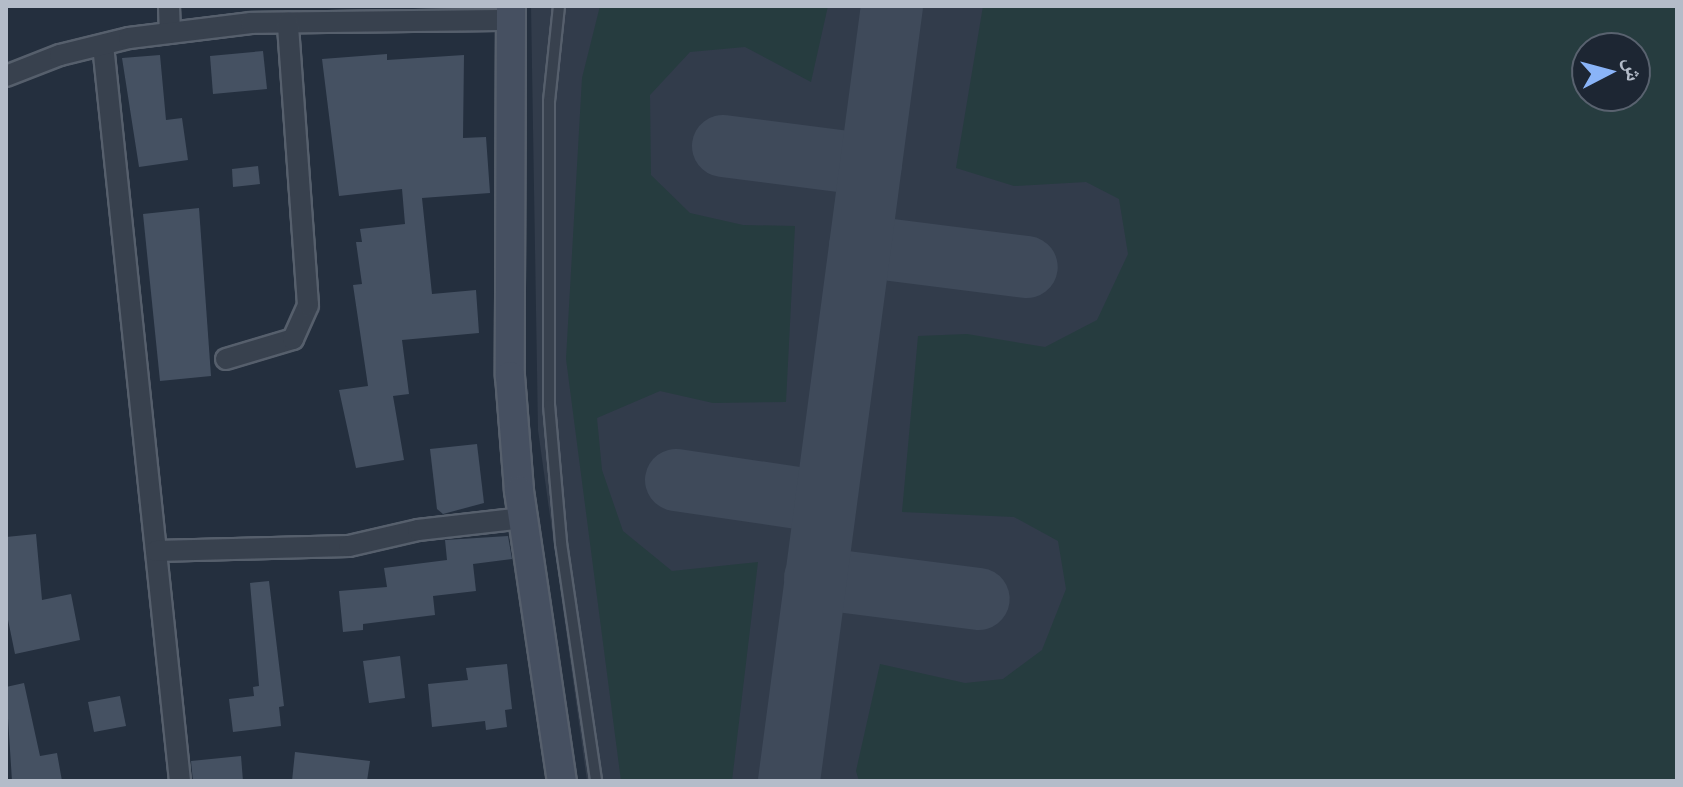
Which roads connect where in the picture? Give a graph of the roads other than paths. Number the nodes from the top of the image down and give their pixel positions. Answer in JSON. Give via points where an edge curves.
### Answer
{"nodes":[{"id":1,"x":169,"y":6,"type":"edge"},
{"id":2,"x":559,"y":6,"type":"edge"},
{"id":3,"x":511,"y":13,"type":"edge"},
{"id":4,"x":288,"y":23,"type":"junction"},
{"id":5,"x":170,"y":33,"type":"junction"},
{"id":6,"x":103,"y":45,"type":"junction"},
{"id":7,"x":6,"y":76,"type":"edge"},
{"id":8,"x":226,"y":359,"type":"dead end"},
{"id":9,"x":523,"y":518,"type":"junction"},
{"id":10,"x":156,"y":551,"type":"junction"},
{"id":11,"x":180,"y":781,"type":"edge"},
{"id":12,"x":562,"y":781,"type":"edge"},
{"id":13,"x":596,"y":781,"type":"edge"}],
"edges":[{"from":1,"to":5,"type":"street"},
{"from":2,"to":13,"type":"lane","via":[[549,101],[549,405],[561,543]]},
{"from":3,"to":4,"type":"street"},
{"from":3,"to":9,"type":"main road","via":[[510,376]]},
{"from":4,"to":5,"type":"street"},
{"from":4,"to":8,"type":"street","via":[[308,305],[293,339]]},
{"from":5,"to":6,"type":"street"},
{"from":6,"to":7,"type":"street"},
{"from":6,"to":10,"type":"street"},
{"from":9,"to":10,"type":"street","via":[[418,530],[349,546]]},
{"from":9,"to":12,"type":"main road"},
{"from":10,"to":11,"type":"street"}]}
